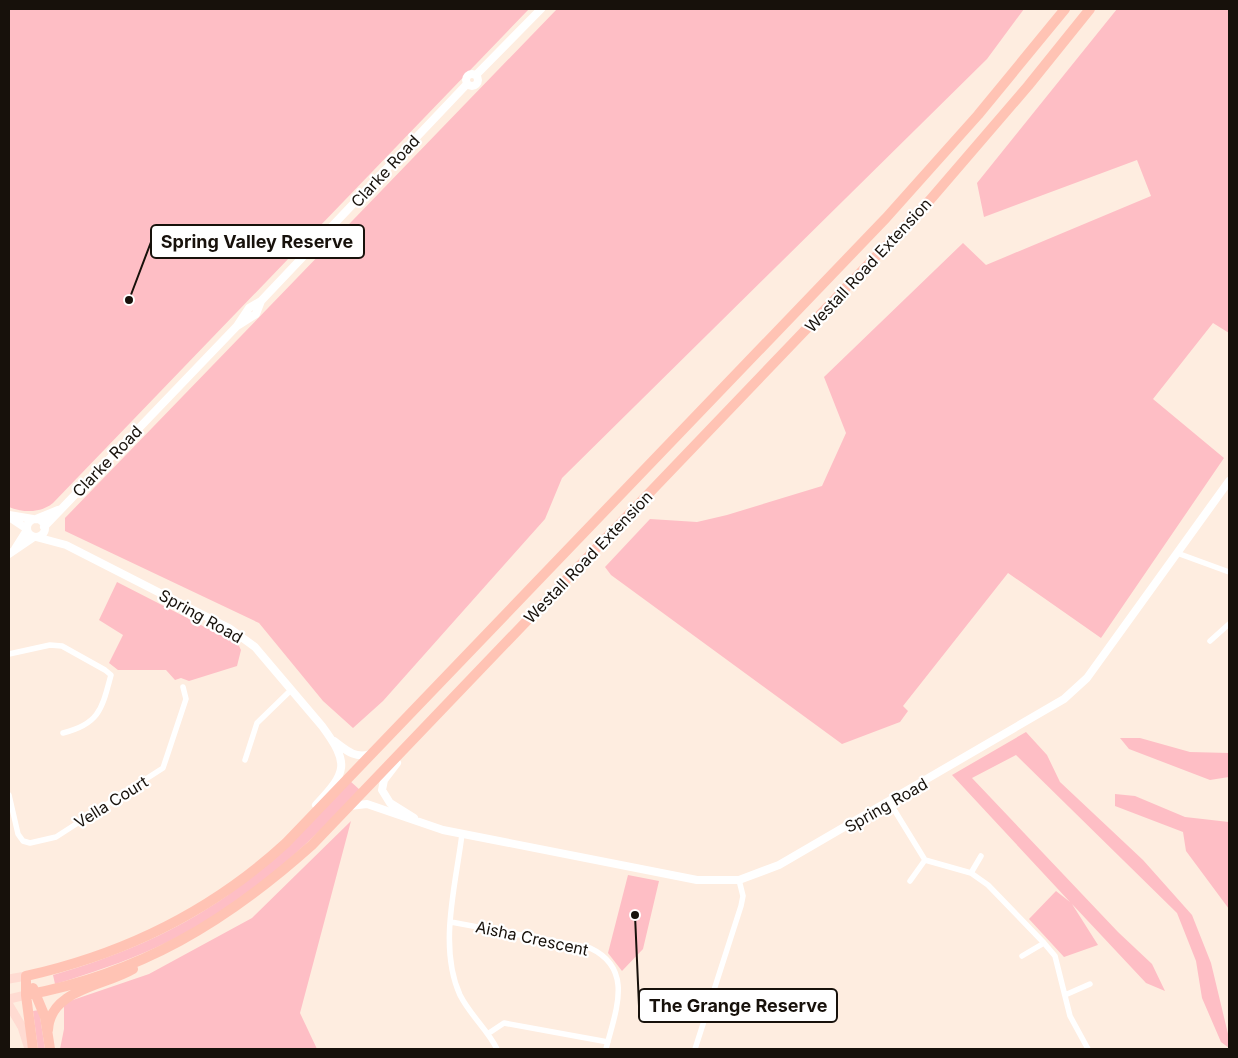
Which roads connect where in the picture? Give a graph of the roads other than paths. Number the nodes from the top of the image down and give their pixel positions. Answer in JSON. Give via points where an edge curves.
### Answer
{"nodes":[{"id":1,"x":541,"y":9,"type":"edge"},
{"id":2,"x":1065,"y":9,"type":"edge"},
{"id":3,"x":1090,"y":9,"type":"edge"},
{"id":4,"x":1229,"y":481,"type":"edge"},
{"id":5,"x":60,"y":509,"type":"junction"},
{"id":6,"x":9,"y":516,"type":"edge"},
{"id":7,"x":35,"y":519,"type":"junction"},
{"id":8,"x":44,"y":528,"type":"junction"},
{"id":9,"x":27,"y":530,"type":"junction"},
{"id":10,"x":35,"y":537,"type":"junction"},
{"id":11,"x":66,"y":545,"type":"junction"},
{"id":12,"x":12,"y":551,"type":"edge"},
{"id":13,"x":1177,"y":553,"type":"junction"},
{"id":14,"x":1229,"y":572,"type":"edge"},
{"id":15,"x":1229,"y":624,"type":"edge"},
{"id":16,"x":1210,"y":641,"type":"dead end"},
{"id":17,"x":9,"y":654,"type":"edge"},
{"id":18,"x":183,"y":687,"type":"dead end"},
{"id":19,"x":291,"y":690,"type":"junction"},
{"id":20,"x":427,"y":725,"type":"junction"},
{"id":21,"x":63,"y":734,"type":"dead end"},
{"id":22,"x":332,"y":740,"type":"junction"},
{"id":23,"x":372,"y":754,"type":"junction"},
{"id":24,"x":245,"y":760,"type":"dead end"},
{"id":25,"x":9,"y":795,"type":"edge"},
{"id":26,"x":890,"y":803,"type":"junction"},
{"id":27,"x":349,"y":806,"type":"junction"},
{"id":28,"x":429,"y":826,"type":"junction"},
{"id":29,"x":462,"y":834,"type":"junction"},
{"id":30,"x":272,"y":856,"type":"junction"},
{"id":31,"x":981,"y":856,"type":"dead end"},
{"id":32,"x":925,"y":860,"type":"junction"},
{"id":33,"x":971,"y":873,"type":"junction"},
{"id":34,"x":738,"y":880,"type":"junction"},
{"id":35,"x":910,"y":881,"type":"dead end"},
{"id":36,"x":451,"y":922,"type":"junction"},
{"id":37,"x":1044,"y":943,"type":"junction"},
{"id":38,"x":156,"y":953,"type":"junction"},
{"id":39,"x":1022,"y":956,"type":"dead end"},
{"id":40,"x":26,"y":976,"type":"junction"},
{"id":41,"x":9,"y":979,"type":"edge"},
{"id":42,"x":1090,"y":984,"type":"dead end"},
{"id":43,"x":31,"y":994,"type":"junction"},
{"id":44,"x":1065,"y":995,"type":"junction"},
{"id":45,"x":9,"y":998,"type":"edge"},
{"id":46,"x":9,"y":1005,"type":"edge"},
{"id":47,"x":48,"y":1030,"type":"junction"},
{"id":48,"x":489,"y":1032,"type":"junction"},
{"id":49,"x":608,"y":1042,"type":"junction"},
{"id":50,"x":29,"y":1049,"type":"edge"},
{"id":51,"x":33,"y":1049,"type":"edge"},
{"id":52,"x":50,"y":1049,"type":"edge"},
{"id":53,"x":497,"y":1049,"type":"edge"},
{"id":54,"x":606,"y":1049,"type":"edge"},
{"id":55,"x":695,"y":1049,"type":"edge"},
{"id":56,"x":1088,"y":1049,"type":"edge"}],
"edges":[{"from":1,"to":5,"type":"main road","name":"Clarke Road","via":[[476,75],[467,76],[467,84],[262,301],[249,308],[237,326]]},
{"from":2,"to":23,"type":"highway","name":"Westall Road Extension","via":[[978,116],[886,218]]},
{"from":3,"to":20,"type":"highway","name":"Westall Road Extension","via":[[930,200]]},
{"from":4,"to":13,"type":"main road","name":"Spring Road"},
{"from":5,"to":7,"type":"main road","name":"Clarke Road"},
{"from":5,"to":8,"type":"main road","name":"Clarke Road"},
{"from":6,"to":7,"type":"main road"},
{"from":6,"to":9,"type":"main road"},
{"from":7,"to":8,"type":"main road","via":[[42,522]]},
{"from":7,"to":9,"type":"main road","via":[[28,523]]},
{"from":8,"to":10,"type":"main road","via":[[42,534]]},
{"from":8,"to":11,"type":"main road","name":"Spring Road"},
{"from":9,"to":10,"type":"main road"},
{"from":9,"to":12,"type":"main road"},
{"from":10,"to":11,"type":"main road","name":"Spring Road"},
{"from":10,"to":12,"type":"main road"},
{"from":11,"to":19,"type":"main road","name":"Spring Road","via":[[229,628],[254,647]]},
{"from":13,"to":14,"type":"street"},
{"from":13,"to":26,"type":"main road","name":"Spring Road","via":[[1087,678],[1064,699]]},
{"from":15,"to":16,"type":"street"},
{"from":17,"to":21,"type":"street","via":[[50,645],[62,646],[111,675],[101,710],[94,720]]},
{"from":18,"to":25,"type":"street","name":"Vella Court","via":[[186,698],[163,768],[56,837],[30,843],[23,841],[18,834]]},
{"from":19,"to":22,"type":"main road","name":"Spring Road"},
{"from":19,"to":24,"type":"street","via":[[257,723]]},
{"from":20,"to":27,"type":"highway","name":"Westall Road Extension"},
{"from":20,"to":28,"type":"main road","name":"Spring Road","via":[[388,774],[382,790],[390,803]]},
{"from":22,"to":23,"type":"main road","name":"Spring Road","via":[[352,754],[361,757]]},
{"from":22,"to":30,"type":"main road","name":"Spring Road","via":[[343,766],[327,793]]},
{"from":23,"to":30,"type":"highway","name":"Westall Road Extension"},
{"from":26,"to":32,"type":"street"},
{"from":26,"to":34,"type":"main road","name":"Spring Road","via":[[779,866]]},
{"from":27,"to":28,"type":"main road","name":"Spring Road","via":[[367,804]]},
{"from":27,"to":38,"type":"highway","name":"Westall Road Extension","via":[[305,851],[245,901],[197,932]]},
{"from":28,"to":29,"type":"main road","name":"Spring Road"},
{"from":29,"to":34,"type":"main road","name":"Spring Road","via":[[697,880]]},
{"from":29,"to":36,"type":"street"},
{"from":30,"to":40,"type":"highway","name":"Westall Road Extension","via":[[214,900],[149,936],[93,958]]},
{"from":31,"to":33,"type":"street"},
{"from":32,"to":33,"type":"street"},
{"from":32,"to":35,"type":"street"},
{"from":33,"to":37,"type":"street","via":[[988,885]]},
{"from":34,"to":55,"type":"street","via":[[743,896],[742,906]]},
{"from":36,"to":48,"type":"street","via":[[453,976],[469,1010]]},
{"from":36,"to":49,"type":"street","name":"Aisha Crescent","via":[[590,948],[601,954],[612,965],[620,992]]},
{"from":37,"to":39,"type":"street"},
{"from":37,"to":44,"type":"street","via":[[1055,956]]},
{"from":38,"to":43,"type":"highway","name":"Westall Road Extension","via":[[102,975]]},
{"from":38,"to":47,"type":"highway","via":[[131,971],[63,1001],[52,1012]]},
{"from":40,"to":41,"type":"main road","name":"Westall Road Extension"},
{"from":40,"to":43,"type":"highway"},
{"from":42,"to":44,"type":"street"},
{"from":43,"to":45,"type":"main road","name":"Westall Road Extension"},
{"from":43,"to":47,"type":"highway"},
{"from":43,"to":51,"type":"highway"},
{"from":44,"to":56,"type":"street","via":[[1070,1016]]},
{"from":46,"to":50,"type":"main road","via":[[22,1027]]},
{"from":47,"to":52,"type":"highway"},
{"from":48,"to":49,"type":"street","via":[[504,1023]]},
{"from":48,"to":53,"type":"street"},
{"from":49,"to":54,"type":"street","name":"Aisha Crescent"}]}
